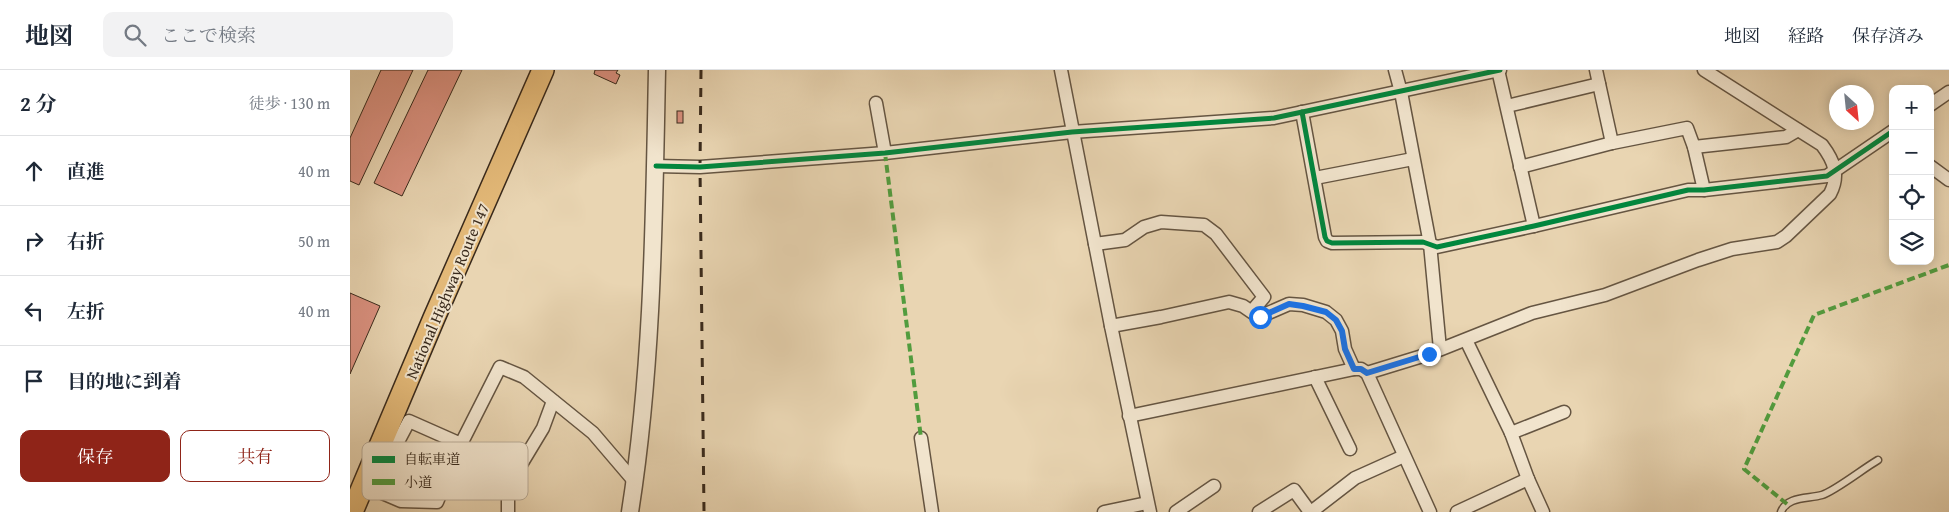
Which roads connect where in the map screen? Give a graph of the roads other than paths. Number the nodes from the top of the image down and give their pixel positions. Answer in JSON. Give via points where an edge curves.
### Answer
{"nodes":[{"id":1,"x":528,"y":70,"type":"edge"},
{"id":2,"x":542,"y":70,"type":"edge"},
{"id":3,"x":657,"y":70,"type":"edge"},
{"id":4,"x":1061,"y":70,"type":"edge"},
{"id":5,"x":1395,"y":70,"type":"edge"},
{"id":6,"x":1499,"y":70,"type":"edge"},
{"id":7,"x":1596,"y":70,"type":"edge"},
{"id":8,"x":1704,"y":70,"type":"edge"},
{"id":9,"x":1599,"y":84,"type":"junction"},
{"id":10,"x":1401,"y":92,"type":"junction"},
{"id":11,"x":1949,"y":92,"type":"edge"},
{"id":12,"x":1934,"y":102,"type":"edge"},
{"id":13,"x":876,"y":104,"type":"dead end"},
{"id":14,"x":1506,"y":106,"type":"junction"},
{"id":15,"x":1302,"y":112,"type":"junction"},
{"id":16,"x":1798,"y":130,"type":"junction"},
{"id":17,"x":1072,"y":132,"type":"junction"},
{"id":18,"x":1887,"y":142,"type":"edge"},
{"id":19,"x":1612,"y":144,"type":"junction"},
{"id":20,"x":1694,"y":147,"type":"junction"},
{"id":21,"x":885,"y":153,"type":"junction"},
{"id":22,"x":1413,"y":159,"type":"junction"},
{"id":23,"x":656,"y":166,"type":"junction"},
{"id":24,"x":1520,"y":167,"type":"junction"},
{"id":25,"x":1934,"y":169,"type":"edge"},
{"id":26,"x":1834,"y":171,"type":"junction"},
{"id":27,"x":1315,"y":178,"type":"junction"},
{"id":28,"x":1949,"y":180,"type":"edge"},
{"id":29,"x":1704,"y":190,"type":"junction"},
{"id":30,"x":1534,"y":226,"type":"junction"},
{"id":31,"x":1095,"y":244,"type":"junction"},
{"id":32,"x":1430,"y":244,"type":"junction"},
{"id":33,"x":1252,"y":311,"type":"junction"},
{"id":34,"x":1111,"y":326,"type":"junction"},
{"id":35,"x":1466,"y":340,"type":"junction"},
{"id":36,"x":1440,"y":349,"type":"junction"},
{"id":37,"x":1354,"y":369,"type":"junction"},
{"id":38,"x":1367,"y":373,"type":"junction"},
{"id":39,"x":1316,"y":377,"type":"junction"},
{"id":40,"x":554,"y":401,"type":"junction"},
{"id":41,"x":1564,"y":412,"type":"dead end"},
{"id":42,"x":1129,"y":416,"type":"junction"},
{"id":43,"x":1511,"y":433,"type":"junction"},
{"id":44,"x":921,"y":438,"type":"dead end"},
{"id":45,"x":370,"y":442,"type":"edge"},
{"id":46,"x":382,"y":442,"type":"edge"},
{"id":47,"x":398,"y":442,"type":"edge"},
{"id":48,"x":456,"y":442,"type":"edge"},
{"id":49,"x":462,"y":442,"type":"edge"},
{"id":50,"x":1350,"y":450,"type":"dead end"},
{"id":51,"x":528,"y":452,"type":"edge"},
{"id":52,"x":1404,"y":456,"type":"junction"},
{"id":53,"x":362,"y":460,"type":"edge"},
{"id":54,"x":1878,"y":460,"type":"dead end"},
{"id":55,"x":1528,"y":479,"type":"junction"},
{"id":56,"x":634,"y":481,"type":"junction"},
{"id":57,"x":1214,"y":486,"type":"dead end"},
{"id":58,"x":350,"y":488,"type":"edge"},
{"id":59,"x":362,"y":488,"type":"edge"},
{"id":60,"x":399,"y":500,"type":"edge"},
{"id":61,"x":438,"y":500,"type":"edge"},
{"id":62,"x":1148,"y":507,"type":"edge"},
{"id":63,"x":352,"y":512,"type":"edge"},
{"id":64,"x":630,"y":512,"type":"edge"},
{"id":65,"x":932,"y":512,"type":"edge"},
{"id":66,"x":1104,"y":512,"type":"edge"},
{"id":67,"x":1176,"y":512,"type":"edge"},
{"id":68,"x":1259,"y":512,"type":"edge"},
{"id":69,"x":1310,"y":512,"type":"edge"},
{"id":70,"x":1430,"y":512,"type":"edge"},
{"id":71,"x":1457,"y":512,"type":"edge"},
{"id":72,"x":1543,"y":512,"type":"edge"},
{"id":73,"x":1781,"y":512,"type":"edge"}],
"edges":[{"from":1,"to":45,"type":"highway","name":"National Highway Route 147"},
{"from":2,"to":46,"type":"highway","name":"National Highway Route 147"},
{"from":3,"to":23,"type":"street"},
{"from":4,"to":17,"type":"street"},
{"from":5,"to":10,"type":"street"},
{"from":6,"to":10,"type":"street"},
{"from":6,"to":14,"type":"street"},
{"from":7,"to":9,"type":"street"},
{"from":8,"to":16,"type":"street"},
{"from":9,"to":14,"type":"street"},
{"from":9,"to":19,"type":"street"},
{"from":10,"to":15,"type":"street"},
{"from":10,"to":22,"type":"street"},
{"from":11,"to":12,"type":"street"},
{"from":13,"to":21,"type":"street"},
{"from":14,"to":24,"type":"street"},
{"from":15,"to":17,"type":"street","via":[[1274,118]]},
{"from":15,"to":27,"type":"street"},
{"from":16,"to":20,"type":"street","via":[[1786,137]]},
{"from":16,"to":26,"type":"street","via":[[1822,145],[1833,162]]},
{"from":17,"to":21,"type":"street"},
{"from":17,"to":31,"type":"street"},
{"from":18,"to":26,"type":"street"},
{"from":19,"to":20,"type":"street","via":[[1687,128]]},
{"from":19,"to":24,"type":"street"},
{"from":20,"to":29,"type":"street"},
{"from":21,"to":23,"type":"street","via":[[700,167]]},
{"from":22,"to":27,"type":"street"},
{"from":22,"to":32,"type":"street"},
{"from":23,"to":56,"type":"street","via":[[653,269]]},
{"from":24,"to":30,"type":"street"},
{"from":25,"to":28,"type":"street"},
{"from":26,"to":29,"type":"street","via":[[1827,176]]},
{"from":26,"to":35,"type":"street","via":[[1834,186],[1830,194],[1777,242],[1732,249],[1604,294],[1532,313]]},
{"from":27,"to":32,"type":"street","via":[[1327,241]]},
{"from":29,"to":30,"type":"street","via":[[1688,190]]},
{"from":30,"to":32,"type":"street","via":[[1437,247]]},
{"from":31,"to":33,"type":"street","via":[[1125,240],[1144,227],[1161,222],[1204,225],[1216,234],[1264,297]]},
{"from":31,"to":34,"type":"street"},
{"from":32,"to":36,"type":"street"},
{"from":33,"to":34,"type":"street","via":[[1229,302]]},
{"from":33,"to":37,"type":"street","via":[[1260,317],[1289,304],[1326,312],[1342,331],[1345,349]]},
{"from":34,"to":42,"type":"street"},
{"from":35,"to":36,"type":"street"},
{"from":35,"to":43,"type":"street"},
{"from":36,"to":38,"type":"street"},
{"from":37,"to":38,"type":"street"},
{"from":37,"to":39,"type":"street"},
{"from":38,"to":52,"type":"street"},
{"from":39,"to":42,"type":"street"},
{"from":39,"to":50,"type":"street"},
{"from":40,"to":49,"type":"street","via":[[524,377],[500,367]]},
{"from":40,"to":51,"type":"street"},
{"from":40,"to":56,"type":"street","via":[[593,434]]},
{"from":41,"to":43,"type":"street"},
{"from":42,"to":62,"type":"street"},
{"from":43,"to":55,"type":"street"},
{"from":44,"to":65,"type":"street"},
{"from":47,"to":48,"type":"street","via":[[409,421]]},
{"from":52,"to":69,"type":"street","via":[[1355,478]]},
{"from":52,"to":70,"type":"street"},
{"from":53,"to":58,"type":"highway","name":"National Highway Route 147"},
{"from":54,"to":73,"type":"lane","via":[[1824,495],[1791,501]]},
{"from":55,"to":71,"type":"street"},
{"from":55,"to":72,"type":"street"},
{"from":56,"to":64,"type":"street"},
{"from":57,"to":67,"type":"street"},
{"from":59,"to":63,"type":"highway","name":"National Highway Route 147"},
{"from":60,"to":61,"type":"street"},
{"from":62,"to":66,"type":"street"},
{"from":68,"to":69,"type":"street","via":[[1294,490]]}]}
